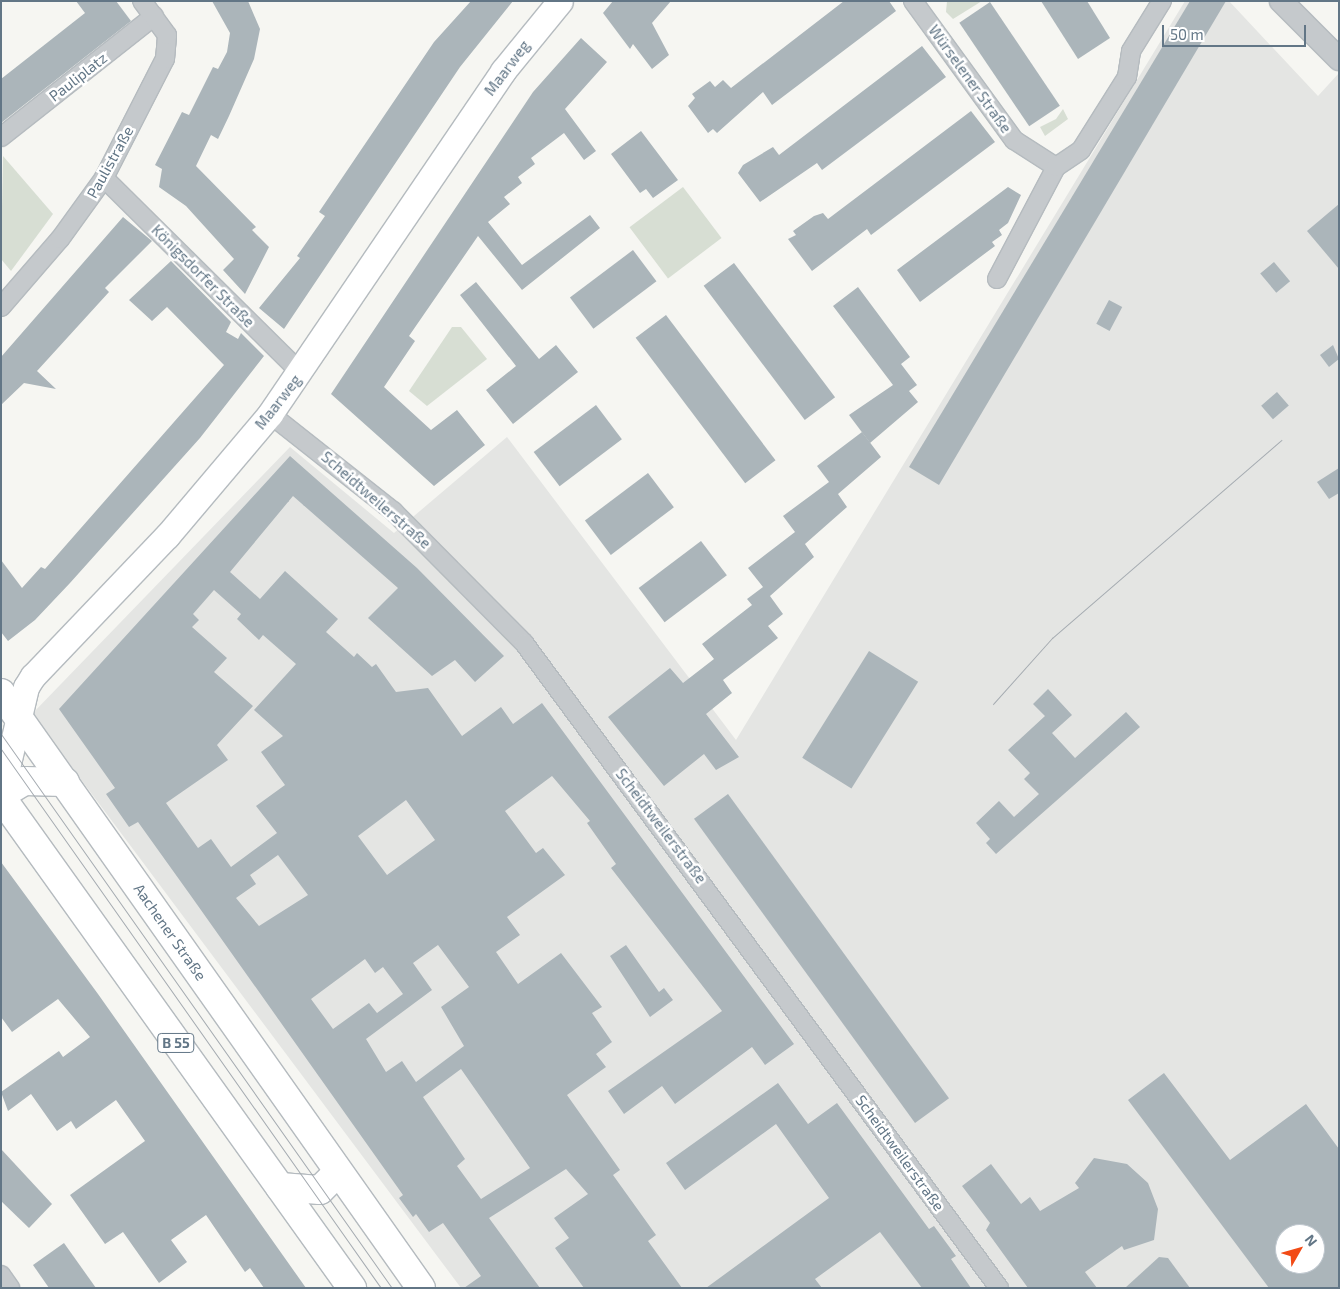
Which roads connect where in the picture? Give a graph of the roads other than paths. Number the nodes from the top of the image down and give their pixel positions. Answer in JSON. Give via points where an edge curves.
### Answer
{"nodes":[{"id":1,"x":142,"y":1,"type":"edge"},
{"id":2,"x":913,"y":1,"type":"edge"},
{"id":3,"x":1162,"y":1,"type":"edge"},
{"id":4,"x":1281,"y":1,"type":"edge"},
{"id":5,"x":550,"y":5,"type":"edge"},
{"id":6,"x":154,"y":16,"type":"junction"},
{"id":7,"x":1339,"y":60,"type":"edge"},
{"id":8,"x":1,"y":137,"type":"edge"},
{"id":9,"x":1056,"y":167,"type":"junction"},
{"id":10,"x":104,"y":178,"type":"junction"},
{"id":11,"x":997,"y":279,"type":"dead end"},
{"id":12,"x":4,"y":296,"type":"edge"},
{"id":13,"x":301,"y":373,"type":"junction"},
{"id":14,"x":270,"y":414,"type":"junction"},
{"id":15,"x":1,"y":693,"type":"edge"},
{"id":16,"x":21,"y":719,"type":"junction"},
{"id":17,"x":65,"y":782,"type":"junction"},
{"id":18,"x":1,"y":795,"type":"edge"},
{"id":19,"x":337,"y":1173,"type":"junction"},
{"id":20,"x":280,"y":1188,"type":"junction"},
{"id":21,"x":1,"y":1275,"type":"edge"},
{"id":22,"x":10,"y":1288,"type":"edge"},
{"id":23,"x":352,"y":1288,"type":"edge"},
{"id":24,"x":421,"y":1288,"type":"edge"},
{"id":25,"x":998,"y":1288,"type":"edge"}],
"edges":[{"from":1,"to":6,"type":"street","name":"Paulistraße"},
{"from":2,"to":9,"type":"street","name":"Würselener Straße","via":[[1014,140]]},
{"from":3,"to":9,"type":"street","via":[[1131,51],[1127,77],[1081,150]]},
{"from":4,"to":7,"type":"street"},
{"from":5,"to":13,"type":"main road","name":"Maarweg","via":[[502,71]]},
{"from":6,"to":8,"type":"street","name":"Pauliplatz"},
{"from":6,"to":10,"type":"street","name":"Paulistraße","via":[[167,35],[164,59]]},
{"from":9,"to":11,"type":"street"},
{"from":10,"to":12,"type":"street","name":"Paulistraße","via":[[60,239]]},
{"from":10,"to":13,"type":"street","name":"Königsdorfer Straße"},
{"from":13,"to":14,"type":"main road","name":"Maarweg"},
{"from":14,"to":16,"type":"main road","name":"Maarweg","via":[[167,536],[33,676],[26,686]]},
{"from":14,"to":25,"type":"street","name":"Scheidtweilerstraße","via":[[393,511],[524,643]]},
{"from":15,"to":16,"type":"main road","name":"Aachener Straße"},
{"from":16,"to":17,"type":"main road","name":"Aachener Straße"},
{"from":16,"to":18,"type":"main road","name":"Maarweg"},
{"from":17,"to":18,"type":"main road","via":[[24,781]]},
{"from":17,"to":19,"type":"main road","name":"Aachener Straße"},
{"from":18,"to":20,"type":"main road","number":"B 55"},
{"from":19,"to":20,"type":"main road","via":[[320,1190]]},
{"from":19,"to":24,"type":"main road","name":"Aachener Straße"},
{"from":20,"to":23,"type":"main road","number":"B 55"},
{"from":21,"to":22,"type":"street"}]}
